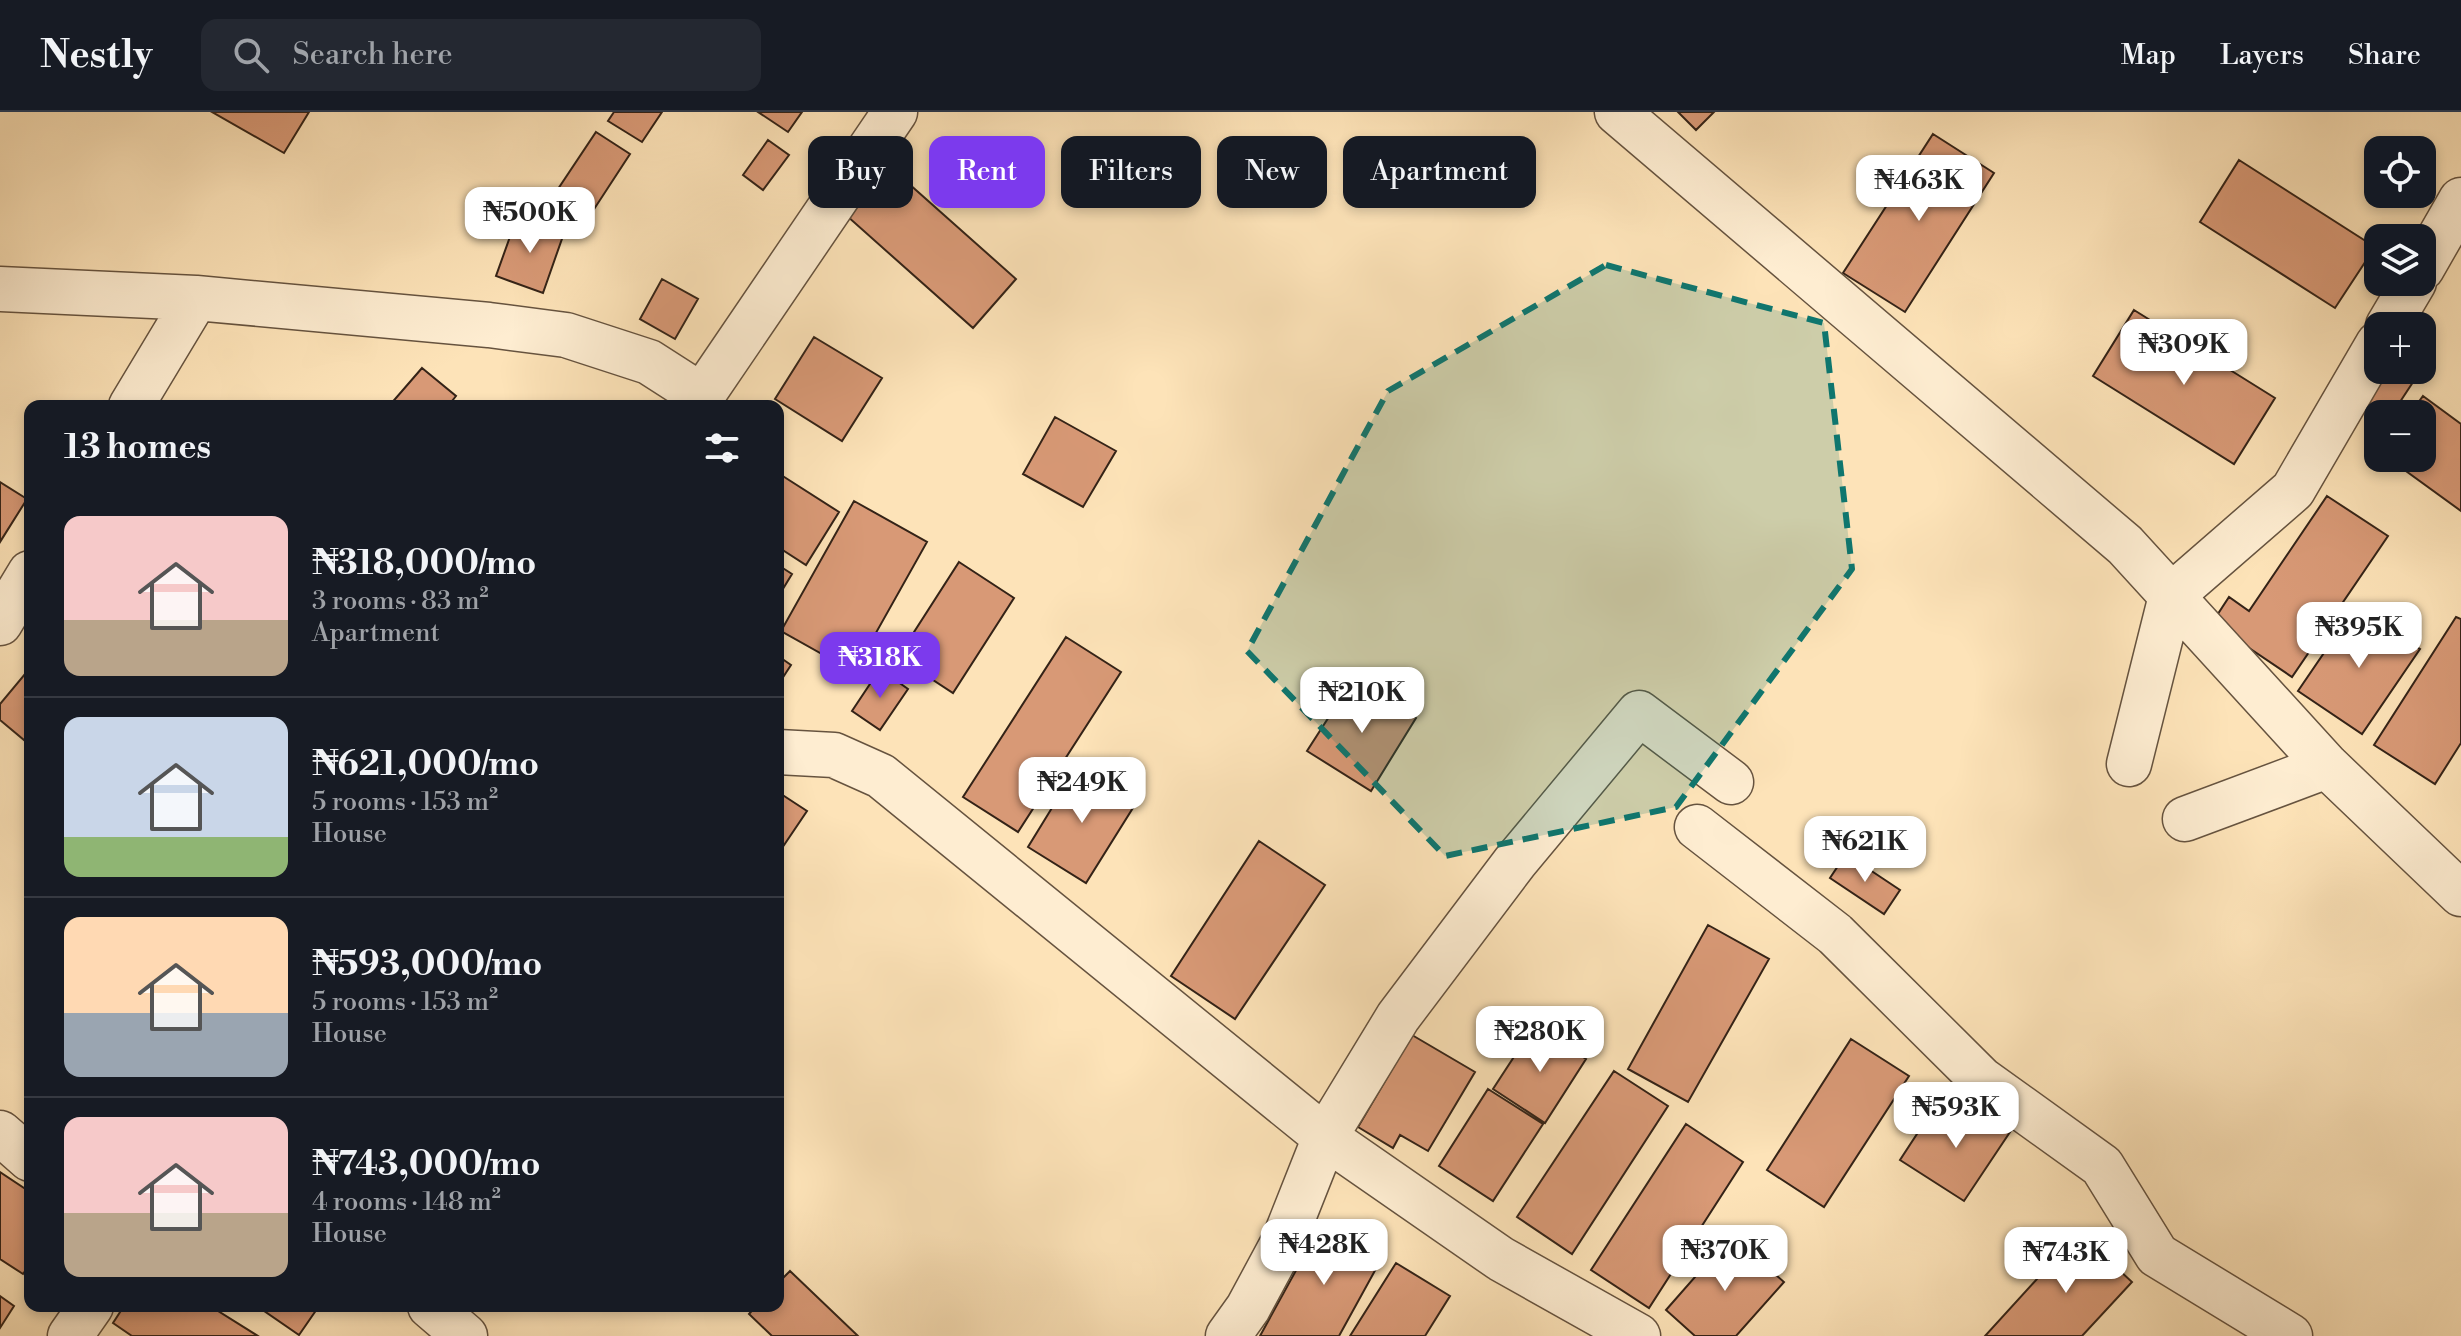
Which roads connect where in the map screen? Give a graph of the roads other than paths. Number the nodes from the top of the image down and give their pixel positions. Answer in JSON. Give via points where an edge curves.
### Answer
{"nodes":[{"id":1,"x":895,"y":112,"type":"edge"},
{"id":2,"x":1617,"y":112,"type":"edge"},
{"id":3,"x":2461,"y":200,"type":"edge"},
{"id":4,"x":2436,"y":244,"type":"edge"},
{"id":5,"x":0,"y":289,"type":"edge"},
{"id":6,"x":196,"y":298,"type":"junction"},
{"id":7,"x":2364,"y":368,"type":"edge"},
{"id":8,"x":135,"y":400,"type":"edge"},
{"id":9,"x":697,"y":400,"type":"edge"},
{"id":10,"x":699,"y":400,"type":"edge"},
{"id":11,"x":24,"y":583,"type":"edge"},
{"id":12,"x":2171,"y":596,"type":"junction"},
{"id":13,"x":0,"y":623,"type":"edge"},
{"id":14,"x":784,"y":752,"type":"edge"},
{"id":15,"x":2129,"y":764,"type":"dead end"},
{"id":16,"x":2327,"y":766,"type":"junction"},
{"id":17,"x":1731,"y":782,"type":"dead end"},
{"id":18,"x":2185,"y":819,"type":"dead end"},
{"id":19,"x":1697,"y":827,"type":"dead end"},
{"id":20,"x":2461,"y":894,"type":"edge"},
{"id":21,"x":0,"y":1133,"type":"edge"},
{"id":22,"x":1325,"y":1137,"type":"junction"},
{"id":23,"x":24,"y":1154,"type":"edge"},
{"id":24,"x":87,"y":1312,"type":"edge"},
{"id":25,"x":437,"y":1312,"type":"edge"},
{"id":26,"x":70,"y":1336,"type":"edge"},
{"id":27,"x":465,"y":1336,"type":"edge"},
{"id":28,"x":1228,"y":1336,"type":"edge"},
{"id":29,"x":1638,"y":1336,"type":"edge"},
{"id":30,"x":2290,"y":1336,"type":"edge"}],
"edges":[{"from":1,"to":10,"type":"street"},
{"from":2,"to":12,"type":"street","via":[[2125,545]]},
{"from":3,"to":4,"type":"street"},
{"from":5,"to":6,"type":"street"},
{"from":6,"to":8,"type":"street"},
{"from":6,"to":9,"type":"street","via":[[566,335],[649,362]]},
{"from":7,"to":12,"type":"street","via":[[2293,490]]},
{"from":11,"to":13,"type":"street"},
{"from":12,"to":15,"type":"street"},
{"from":12,"to":16,"type":"street"},
{"from":14,"to":22,"type":"street","via":[[834,755],[881,776]]},
{"from":16,"to":18,"type":"street"},
{"from":16,"to":20,"type":"street"},
{"from":17,"to":22,"type":"street","via":[[1639,713],[1515,862],[1398,1017]]},
{"from":19,"to":30,"type":"street","via":[[1835,934],[1981,1079],[2102,1166],[2157,1255]]},
{"from":21,"to":23,"type":"street"},
{"from":22,"to":28,"type":"street","via":[[1283,1243]]},
{"from":22,"to":29,"type":"street","via":[[1501,1259]]},
{"from":24,"to":26,"type":"street"},
{"from":25,"to":27,"type":"street"}]}
